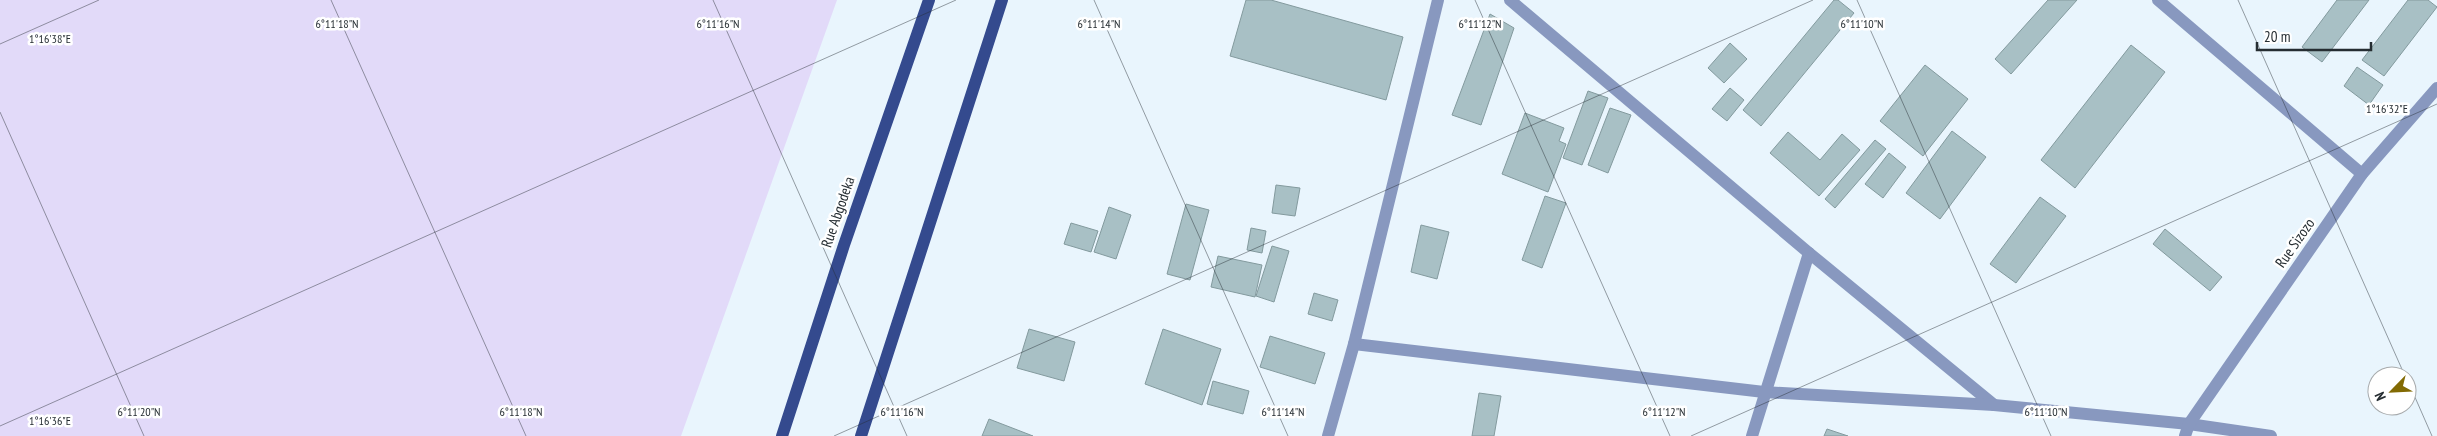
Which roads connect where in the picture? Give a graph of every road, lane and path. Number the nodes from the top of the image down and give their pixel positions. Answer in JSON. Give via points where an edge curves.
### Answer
{"nodes":[{"id":1,"x":930,"y":0,"type":"edge"},
{"id":2,"x":1002,"y":0,"type":"edge"},
{"id":3,"x":1438,"y":0,"type":"edge"},
{"id":4,"x":1510,"y":0,"type":"edge"},
{"id":5,"x":2158,"y":0,"type":"edge"},
{"id":6,"x":2437,"y":88,"type":"edge"},
{"id":7,"x":2362,"y":174,"type":"junction"},
{"id":8,"x":1809,"y":253,"type":"junction"},
{"id":9,"x":1354,"y":344,"type":"junction"},
{"id":10,"x":1764,"y":392,"type":"junction"},
{"id":11,"x":1994,"y":405,"type":"junction"},
{"id":12,"x":2187,"y":430,"type":"edge"},
{"id":13,"x":782,"y":436,"type":"edge"},
{"id":14,"x":861,"y":436,"type":"edge"},
{"id":15,"x":1328,"y":436,"type":"edge"},
{"id":16,"x":1752,"y":436,"type":"edge"},
{"id":17,"x":2271,"y":436,"type":"edge"}],
"edges":[{"from":1,"to":13,"type":"main road","name":"Rue Abgodeka","via":[[844,245]]},
{"from":2,"to":14,"type":"main road"},
{"from":3,"to":9,"type":"street"},
{"from":4,"to":8,"type":"street"},
{"from":5,"to":7,"type":"street"},
{"from":6,"to":7,"type":"street","name":"Rue Sizozo"},
{"from":7,"to":12,"type":"street","name":"Rue Sizozo"},
{"from":8,"to":10,"type":"street"},
{"from":8,"to":11,"type":"street"},
{"from":9,"to":10,"type":"street"},
{"from":9,"to":15,"type":"street"},
{"from":10,"to":11,"type":"street"},
{"from":10,"to":16,"type":"street"},
{"from":11,"to":12,"type":"street"},
{"from":12,"to":17,"type":"street"}]}
